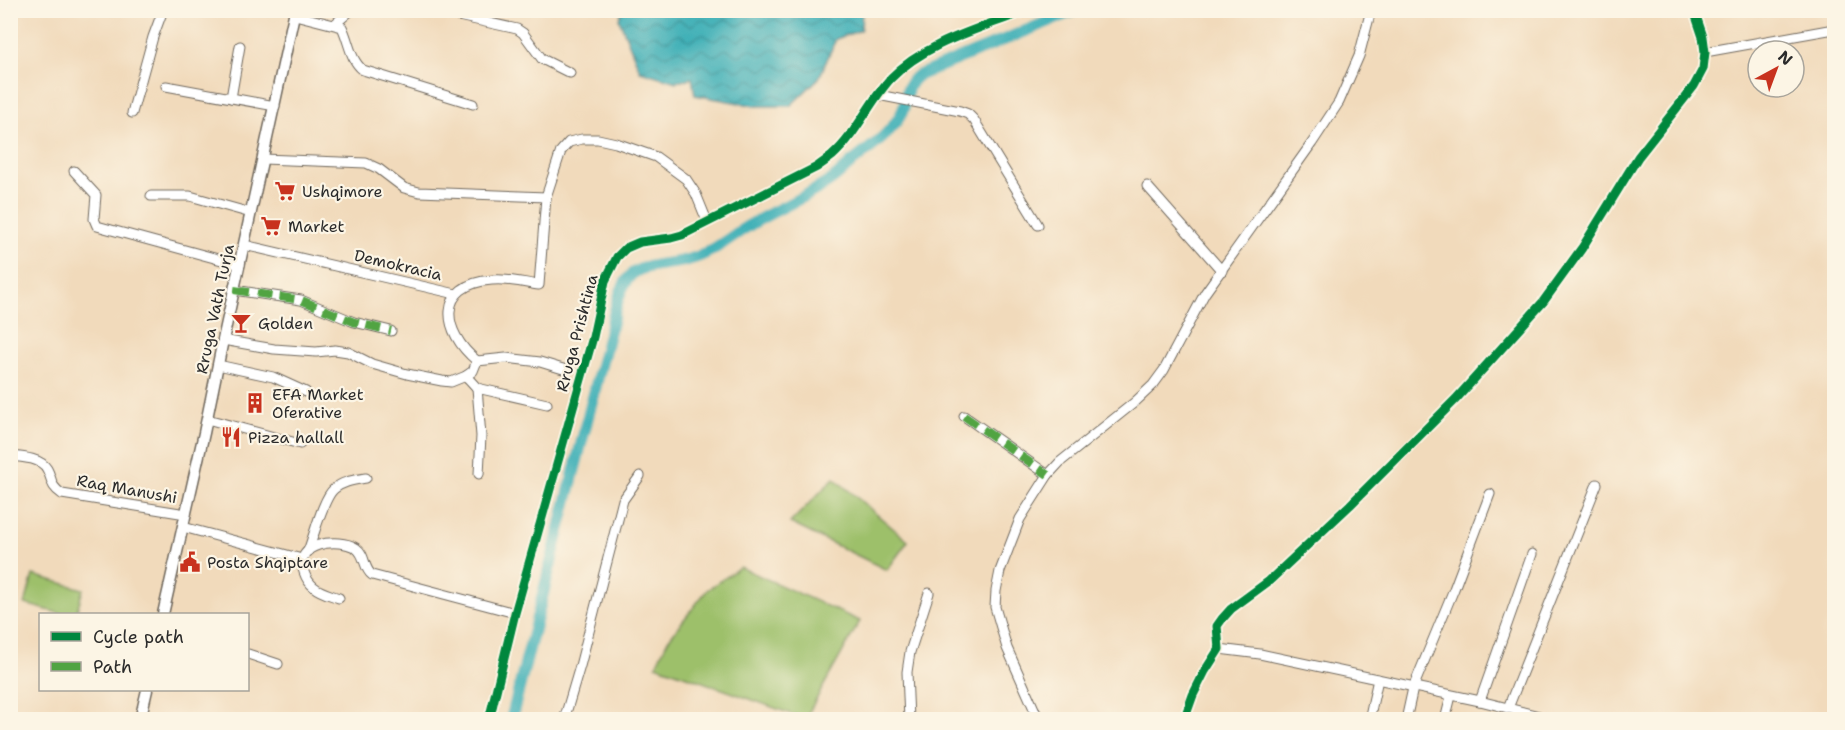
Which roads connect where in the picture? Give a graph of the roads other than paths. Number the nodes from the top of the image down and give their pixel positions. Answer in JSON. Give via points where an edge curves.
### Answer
{"nodes":[{"id":1,"x":163,"y":10,"type":"edge"},
{"id":2,"x":351,"y":10,"type":"edge"},
{"id":3,"x":431,"y":10,"type":"edge"},
{"id":4,"x":1027,"y":10,"type":"edge"},
{"id":5,"x":1371,"y":10,"type":"edge"},
{"id":6,"x":1694,"y":10,"type":"edge"},
{"id":7,"x":295,"y":13,"type":"edge"},
{"id":8,"x":470,"y":15,"type":"edge"},
{"id":9,"x":335,"y":24,"type":"junction"},
{"id":10,"x":1834,"y":28,"type":"edge"},
{"id":11,"x":240,"y":46,"type":"dead end"},
{"id":12,"x":1705,"y":52,"type":"junction"},
{"id":13,"x":570,"y":73,"type":"dead end"},
{"id":14,"x":166,"y":86,"type":"dead end"},
{"id":15,"x":878,"y":95,"type":"junction"},
{"id":16,"x":231,"y":98,"type":"junction"},
{"id":17,"x":473,"y":104,"type":"dead end"},
{"id":18,"x":275,"y":106,"type":"junction"},
{"id":19,"x":132,"y":113,"type":"dead end"},
{"id":20,"x":263,"y":159,"type":"junction"},
{"id":21,"x":74,"y":171,"type":"dead end"},
{"id":22,"x":1148,"y":186,"type":"dead end"},
{"id":23,"x":151,"y":196,"type":"dead end"},
{"id":24,"x":546,"y":197,"type":"junction"},
{"id":25,"x":251,"y":213,"type":"junction"},
{"id":26,"x":707,"y":221,"type":"junction"},
{"id":27,"x":1038,"y":225,"type":"dead end"},
{"id":28,"x":244,"y":245,"type":"junction"},
{"id":29,"x":240,"y":265,"type":"junction"},
{"id":30,"x":1222,"y":271,"type":"junction"},
{"id":31,"x":234,"y":290,"type":"junction"},
{"id":32,"x":456,"y":294,"type":"junction"},
{"id":33,"x":391,"y":331,"type":"dead end"},
{"id":34,"x":223,"y":340,"type":"junction"},
{"id":35,"x":477,"y":361,"type":"junction"},
{"id":36,"x":218,"y":365,"type":"junction"},
{"id":37,"x":563,"y":369,"type":"dead end"},
{"id":38,"x":466,"y":376,"type":"junction"},
{"id":39,"x":477,"y":388,"type":"junction"},
{"id":40,"x":306,"y":392,"type":"dead end"},
{"id":41,"x":548,"y":404,"type":"dead end"},
{"id":42,"x":964,"y":416,"type":"dead end"},
{"id":43,"x":207,"y":419,"type":"junction"},
{"id":44,"x":300,"y":444,"type":"dead end"},
{"id":45,"x":10,"y":456,"type":"edge"},
{"id":46,"x":479,"y":474,"type":"dead end"},
{"id":47,"x":1048,"y":475,"type":"junction"},
{"id":48,"x":640,"y":476,"type":"dead end"},
{"id":49,"x":366,"y":478,"type":"dead end"},
{"id":50,"x":1597,"y":484,"type":"dead end"},
{"id":51,"x":1490,"y":494,"type":"dead end"},
{"id":52,"x":186,"y":514,"type":"junction"},
{"id":53,"x":183,"y":527,"type":"junction"},
{"id":54,"x":308,"y":551,"type":"junction"},
{"id":55,"x":1532,"y":554,"type":"dead end"},
{"id":56,"x":302,"y":559,"type":"junction"},
{"id":57,"x":929,"y":593,"type":"dead end"},
{"id":58,"x":339,"y":598,"type":"dead end"},
{"id":59,"x":163,"y":613,"type":"edge"},
{"id":60,"x":515,"y":613,"type":"junction"},
{"id":61,"x":1219,"y":649,"type":"junction"},
{"id":62,"x":249,"y":654,"type":"edge"},
{"id":63,"x":278,"y":664,"type":"dead end"},
{"id":64,"x":1378,"y":679,"type":"junction"},
{"id":65,"x":1413,"y":688,"type":"junction"},
{"id":66,"x":147,"y":691,"type":"edge"},
{"id":67,"x":1451,"y":696,"type":"junction"},
{"id":68,"x":1479,"y":701,"type":"junction"},
{"id":69,"x":1508,"y":708,"type":"junction"},
{"id":70,"x":1551,"y":719,"type":"edge"},
{"id":71,"x":140,"y":720,"type":"edge"},
{"id":72,"x":489,"y":720,"type":"edge"},
{"id":73,"x":564,"y":720,"type":"edge"},
{"id":74,"x":909,"y":720,"type":"edge"},
{"id":75,"x":1039,"y":720,"type":"edge"},
{"id":76,"x":1184,"y":720,"type":"edge"},
{"id":77,"x":1369,"y":720,"type":"edge"},
{"id":78,"x":1406,"y":720,"type":"edge"},
{"id":79,"x":1445,"y":720,"type":"edge"}],
"edges":[{"from":1,"to":19,"type":"street"},
{"from":2,"to":9,"type":"street"},
{"from":3,"to":8,"type":"street"},
{"from":4,"to":15,"type":"street","name":"Rruga Prishtina","via":[[932,47],[900,70]]},
{"from":5,"to":30,"type":"street","via":[[1359,56],[1339,102]]},
{"from":6,"to":12,"type":"street"},
{"from":7,"to":9,"type":"street"},
{"from":7,"to":18,"type":"street","name":"Rruga Vath Turja"},
{"from":8,"to":13,"type":"street","via":[[517,29],[542,59]]},
{"from":9,"to":17,"type":"street","via":[[342,27],[353,57],[363,70]]},
{"from":10,"to":12,"type":"street"},
{"from":11,"to":16,"type":"street"},
{"from":12,"to":61,"type":"street","via":[[1703,69],[1694,86],[1638,157],[1582,248],[1543,302],[1455,399],[1350,505],[1269,581],[1231,609],[1217,626]]},
{"from":14,"to":16,"type":"street"},
{"from":15,"to":26,"type":"street","name":"Rruga Prishtina","via":[[832,156]]},
{"from":15,"to":27,"type":"street","via":[[968,114]]},
{"from":16,"to":18,"type":"street"},
{"from":18,"to":20,"type":"street","name":"Rruga Vath Turja"},
{"from":20,"to":24,"type":"street","via":[[366,164],[404,188],[419,192]]},
{"from":20,"to":25,"type":"street","name":"Rruga Vath Turja"},
{"from":21,"to":29,"type":"street","via":[[96,195],[97,226]]},
{"from":22,"to":30,"type":"street"},
{"from":23,"to":25,"type":"street","via":[[190,196]]},
{"from":24,"to":26,"type":"street","via":[[561,151],[569,142],[598,139],[656,158],[674,169],[696,194]]},
{"from":24,"to":32,"type":"street","via":[[539,285],[493,279],[471,284]]},
{"from":25,"to":28,"type":"street","name":"Rruga Vath Turja"},
{"from":26,"to":60,"type":"street","name":"Rruga Prishtina","via":[[682,235],[626,248],[610,267]]},
{"from":28,"to":29,"type":"street","name":"Rruga Vath Turja"},
{"from":28,"to":32,"type":"street","name":"Demokracia"},
{"from":29,"to":31,"type":"street","name":"Rruga Vath Turja"},
{"from":30,"to":47,"type":"street","via":[[1205,293],[1153,385]]},
{"from":31,"to":33,"type":"street","via":[[301,300],[354,322]]},
{"from":31,"to":34,"type":"street","name":"Rruga Vath Turja"},
{"from":32,"to":35,"type":"street","name":"Demokracia","via":[[449,310],[451,324],[463,347]]},
{"from":34,"to":36,"type":"street","name":"Rruga Vath Turja"},
{"from":34,"to":38,"type":"street","via":[[274,350],[348,352],[372,364],[442,381]]},
{"from":35,"to":37,"type":"street","via":[[498,357]]},
{"from":35,"to":38,"type":"street"},
{"from":36,"to":40,"type":"street","via":[[273,377]]},
{"from":36,"to":43,"type":"street","name":"Rruga Vath Turja"},
{"from":38,"to":39,"type":"street"},
{"from":39,"to":41,"type":"street"},
{"from":39,"to":46,"type":"street"},
{"from":42,"to":47,"type":"street"},
{"from":43,"to":44,"type":"street"},
{"from":43,"to":52,"type":"street","name":"Rruga Vath Turja"},
{"from":45,"to":52,"type":"street","name":"Raq Manushi","via":[[42,464],[51,483],[62,494]]},
{"from":47,"to":75,"type":"street","via":[[1012,538],[1000,571],[995,607],[1007,648]]},
{"from":48,"to":73,"type":"street","via":[[623,500]]},
{"from":49,"to":54,"type":"street","via":[[334,488]]},
{"from":50,"to":69,"type":"street"},
{"from":51,"to":65,"type":"street"},
{"from":52,"to":53,"type":"street","name":"Rruga Vath Turja"},
{"from":53,"to":56,"type":"street"},
{"from":53,"to":59,"type":"street","name":"Rruga Vath Turja"},
{"from":54,"to":56,"type":"street"},
{"from":54,"to":60,"type":"street","via":[[324,543],[347,544],[360,552],[372,575]]},
{"from":55,"to":68,"type":"street"},
{"from":56,"to":58,"type":"street","via":[[302,568],[312,586]]},
{"from":57,"to":74,"type":"street","via":[[910,652]]},
{"from":60,"to":72,"type":"street","name":"Rruga Prishtina"},
{"from":61,"to":64,"type":"street"},
{"from":61,"to":76,"type":"street"},
{"from":62,"to":63,"type":"street"},
{"from":64,"to":65,"type":"street"},
{"from":64,"to":77,"type":"street"},
{"from":65,"to":67,"type":"street"},
{"from":65,"to":78,"type":"street"},
{"from":66,"to":71,"type":"street"},
{"from":67,"to":68,"type":"street"},
{"from":67,"to":79,"type":"street"},
{"from":68,"to":69,"type":"street"},
{"from":69,"to":70,"type":"street"}]}
